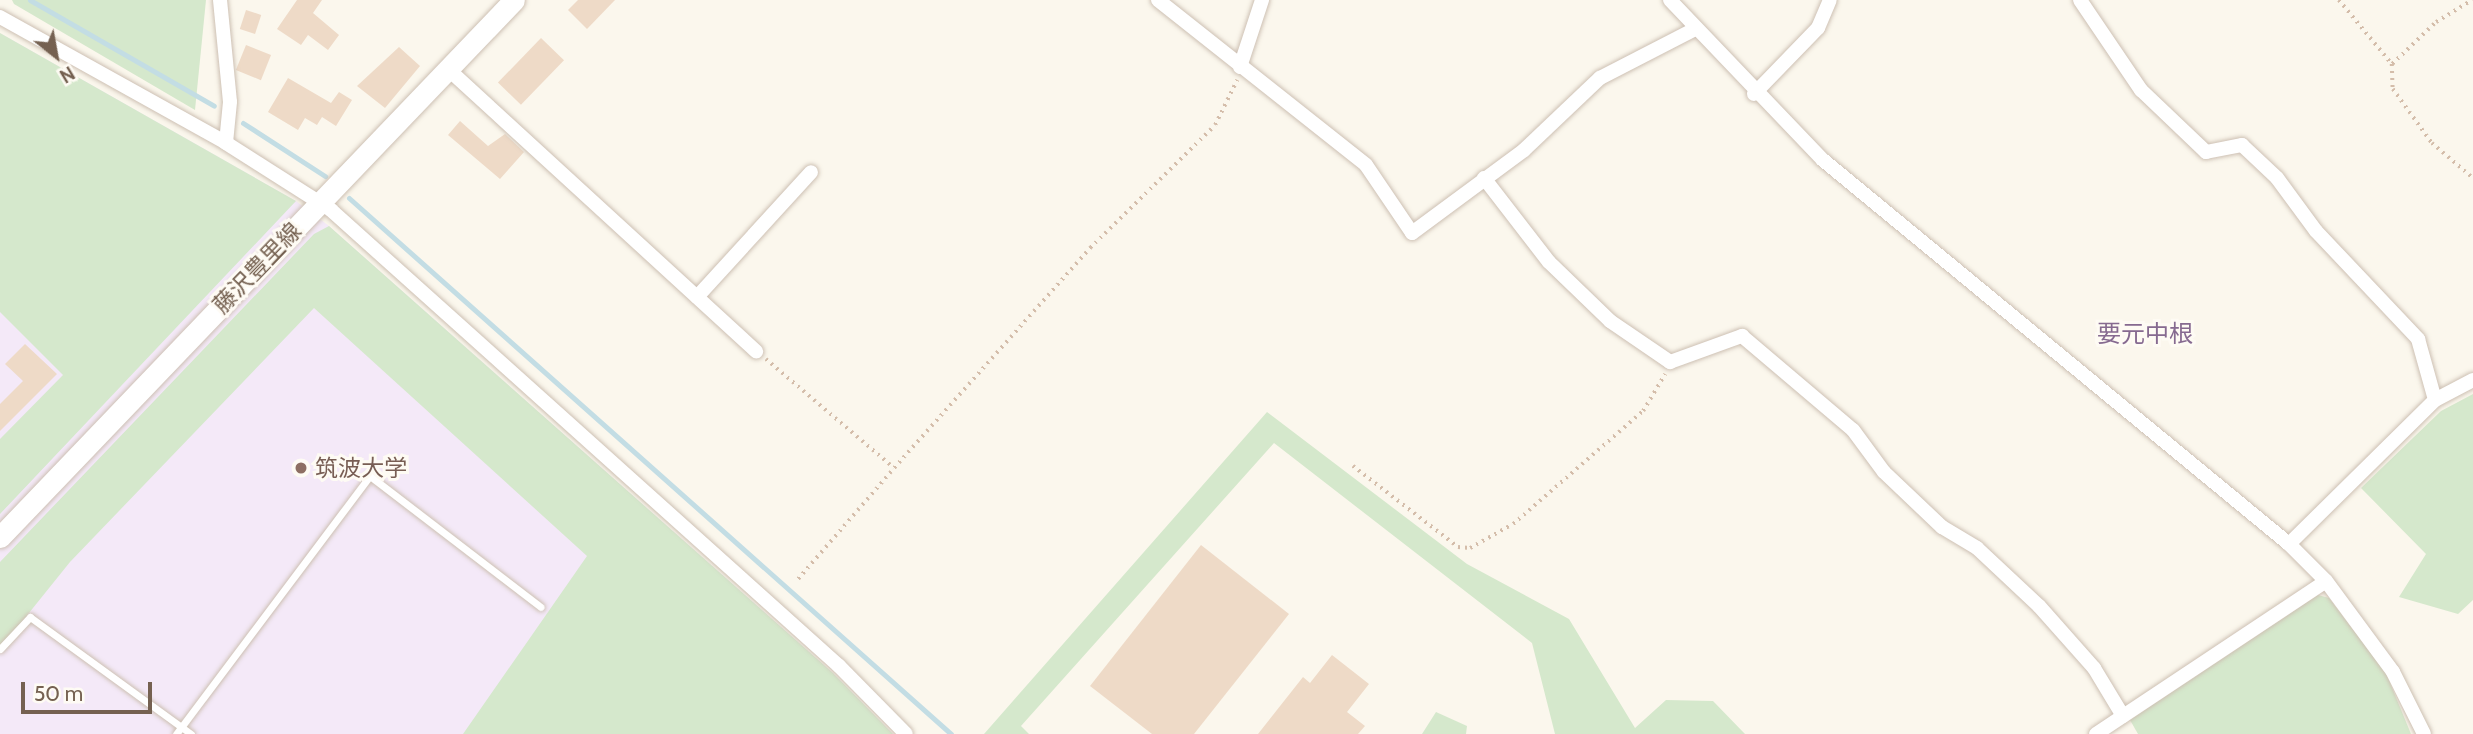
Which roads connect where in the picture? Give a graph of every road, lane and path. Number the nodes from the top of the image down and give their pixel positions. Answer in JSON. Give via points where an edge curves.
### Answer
{"nodes":[{"id":1,"x":220,"y":0,"type":"edge"},
{"id":2,"x":514,"y":0,"type":"edge"},
{"id":3,"x":1158,"y":0,"type":"edge"},
{"id":4,"x":1262,"y":0,"type":"edge"},
{"id":5,"x":1670,"y":0,"type":"edge"},
{"id":6,"x":1830,"y":0,"type":"edge"},
{"id":7,"x":2080,"y":0,"type":"edge"},
{"id":8,"x":2339,"y":0,"type":"edge"},
{"id":9,"x":2472,"y":0,"type":"edge"},
{"id":10,"x":0,"y":17,"type":"edge"},
{"id":11,"x":1695,"y":29,"type":"junction"},
{"id":12,"x":2392,"y":64,"type":"junction"},
{"id":13,"x":1240,"y":67,"type":"junction"},
{"id":14,"x":448,"y":69,"type":"junction"},
{"id":15,"x":1754,"y":93,"type":"junction"},
{"id":16,"x":226,"y":143,"type":"junction"},
{"id":17,"x":811,"y":172,"type":"dead end"},
{"id":18,"x":1484,"y":178,"type":"junction"},
{"id":19,"x":2473,"y":178,"type":"edge"},
{"id":20,"x":320,"y":203,"type":"junction"},
{"id":21,"x":697,"y":297,"type":"junction"},
{"id":22,"x":756,"y":351,"type":"joint"},
{"id":23,"x":1670,"y":362,"type":"junction"},
{"id":24,"x":2473,"y":380,"type":"edge"},
{"id":25,"x":2435,"y":400,"type":"junction"},
{"id":26,"x":1353,"y":466,"type":"dead end"},
{"id":27,"x":894,"y":468,"type":"junction"},
{"id":28,"x":0,"y":537,"type":"edge"},
{"id":29,"x":2290,"y":544,"type":"junction"},
{"id":30,"x":798,"y":579,"type":"dead end"},
{"id":31,"x":2326,"y":581,"type":"junction"},
{"id":32,"x":541,"y":607,"type":"dead end"},
{"id":33,"x":0,"y":649,"type":"edge"},
{"id":34,"x":2123,"y":716,"type":"junction"},
{"id":35,"x":178,"y":730,"type":"edge"},
{"id":36,"x":191,"y":734,"type":"edge"},
{"id":37,"x":906,"y":734,"type":"edge"},
{"id":38,"x":2096,"y":734,"type":"edge"},
{"id":39,"x":2424,"y":734,"type":"edge"}],
"edges":[{"from":1,"to":16,"type":"street","via":[[230,102]]},
{"from":2,"to":14,"type":"main road","name":"藤沢豊里線"},
{"from":3,"to":13,"type":"street"},
{"from":4,"to":13,"type":"street"},
{"from":5,"to":11,"type":"street"},
{"from":6,"to":15,"type":"street","via":[[1818,28]]},
{"from":7,"to":25,"type":"street","via":[[2141,90],[2207,152],[2242,145],[2277,178],[2316,231],[2418,339]]},
{"from":8,"to":12,"type":"path"},
{"from":9,"to":12,"type":"path","via":[[2436,22]]},
{"from":10,"to":16,"type":"street"},
{"from":11,"to":15,"type":"street"},
{"from":11,"to":18,"type":"street","via":[[1600,78],[1524,150]]},
{"from":12,"to":19,"type":"path","via":[[2393,89],[2431,143]]},
{"from":13,"to":18,"type":"street","via":[[1366,165],[1412,233]]},
{"from":13,"to":27,"type":"path","via":[[1230,101],[1215,125],[1090,248]]},
{"from":14,"to":20,"type":"main road","name":"藤沢豊里線"},
{"from":14,"to":21,"type":"street"},
{"from":15,"to":29,"type":"street","via":[[1823,160]]},
{"from":16,"to":20,"type":"street"},
{"from":17,"to":21,"type":"street"},
{"from":18,"to":23,"type":"street","via":[[1549,262],[1610,321]]},
{"from":20,"to":28,"type":"main road","name":"藤沢豊里線"},
{"from":20,"to":37,"type":"street","via":[[839,666]]},
{"from":21,"to":22,"type":"street"},
{"from":22,"to":27,"type":"path"},
{"from":23,"to":26,"type":"path","via":[[1643,411],[1513,524],[1470,548],[1458,547]]},
{"from":23,"to":34,"type":"street","via":[[1742,336],[1853,430],[1884,472],[1942,527],[1977,548],[2039,606],[2094,668]]},
{"from":24,"to":25,"type":"street"},
{"from":25,"to":29,"type":"street"},
{"from":27,"to":30,"type":"path"},
{"from":29,"to":31,"type":"street"},
{"from":31,"to":34,"type":"street"},
{"from":31,"to":39,"type":"street","via":[[2393,672]]},
{"from":32,"to":35,"type":"lane","via":[[370,476]]},
{"from":33,"to":35,"type":"lane","via":[[30,617]]},
{"from":34,"to":38,"type":"street"},
{"from":35,"to":36,"type":"lane"}]}
